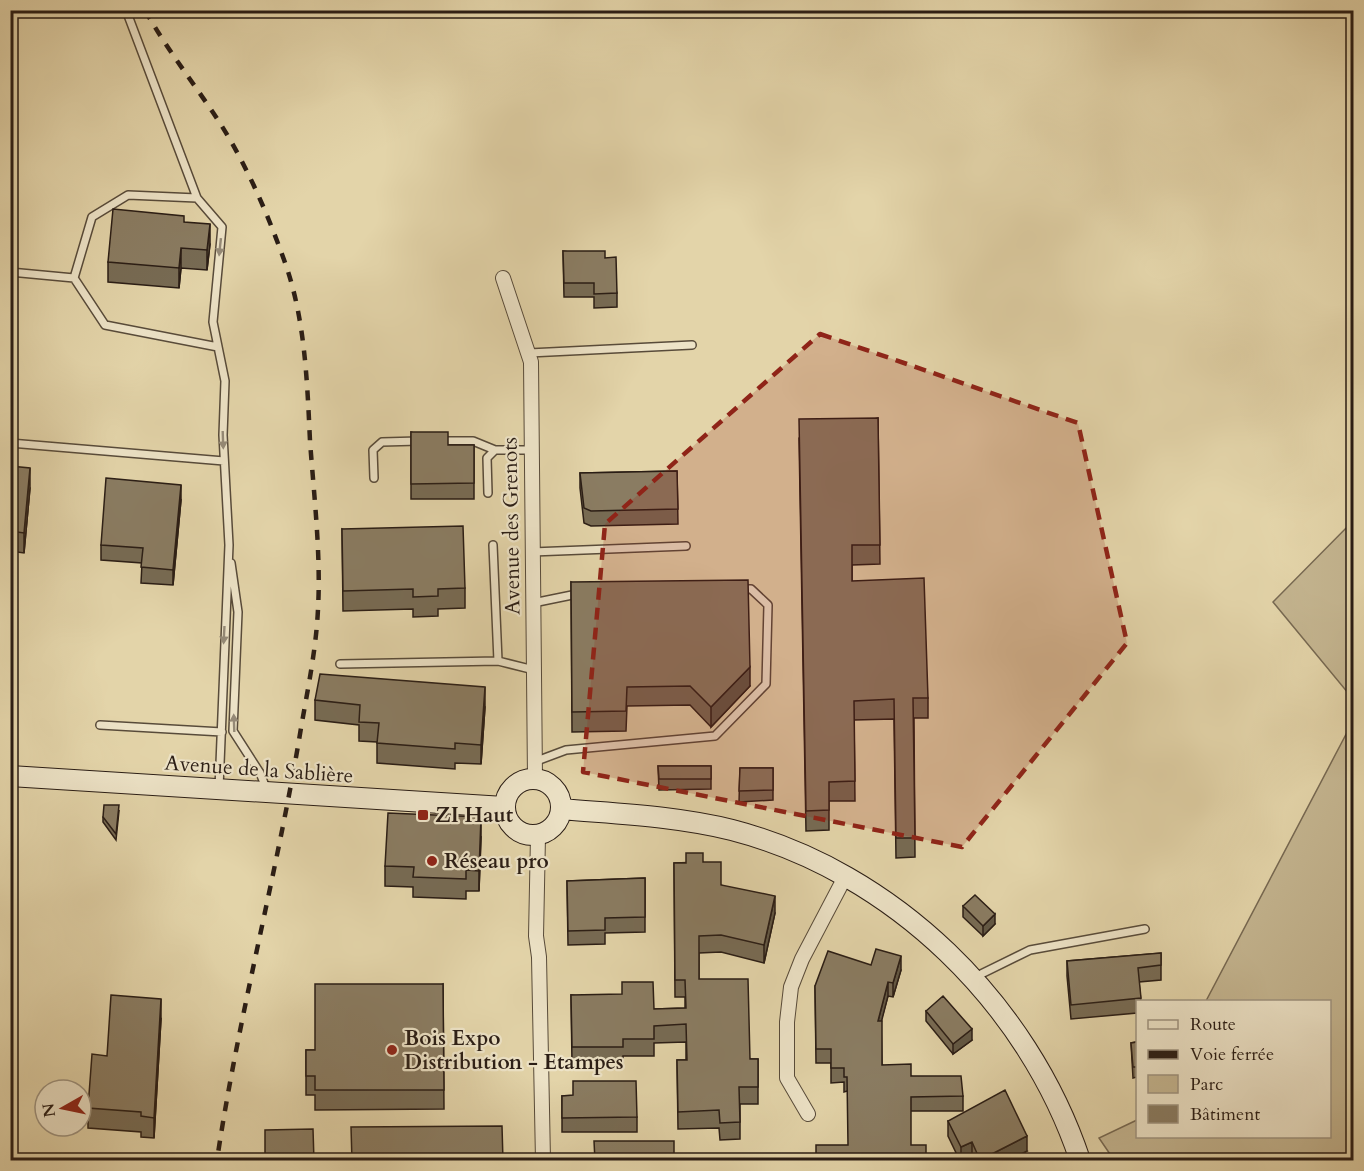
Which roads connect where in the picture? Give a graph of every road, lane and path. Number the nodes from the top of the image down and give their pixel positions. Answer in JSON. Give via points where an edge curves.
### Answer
{"nodes":[{"id":1,"x":126,"y":10,"type":"edge"},
{"id":2,"x":197,"y":198,"type":"junction"},
{"id":3,"x":10,"y":272,"type":"edge"},
{"id":4,"x":74,"y":278,"type":"junction"},
{"id":5,"x":503,"y":278,"type":"dead end"},
{"id":6,"x":692,"y":345,"type":"dead end"},
{"id":7,"x":218,"y":347,"type":"junction"},
{"id":8,"x":529,"y":353,"type":"junction"},
{"id":9,"x":10,"y":443,"type":"edge"},
{"id":10,"x":495,"y":450,"type":"junction"},
{"id":11,"x":531,"y":450,"type":"junction"},
{"id":12,"x":224,"y":461,"type":"junction"},
{"id":13,"x":374,"y":478,"type":"dead end"},
{"id":14,"x":488,"y":493,"type":"dead end"},
{"id":15,"x":229,"y":545,"type":"junction"},
{"id":16,"x":493,"y":545,"type":"dead end"},
{"id":17,"x":686,"y":546,"type":"dead end"},
{"id":18,"x":532,"y":552,"type":"junction"},
{"id":19,"x":729,"y":590,"type":"edge"},
{"id":20,"x":582,"y":594,"type":"edge"},
{"id":21,"x":533,"y":603,"type":"junction"},
{"id":22,"x":498,"y":661,"type":"junction"},
{"id":23,"x":340,"y":664,"type":"dead end"},
{"id":24,"x":534,"y":670,"type":"junction"},
{"id":25,"x":100,"y":725,"type":"dead end"},
{"id":26,"x":222,"y":732,"type":"junction"},
{"id":27,"x":534,"y":770,"type":"junction"},
{"id":28,"x":10,"y":776,"type":"edge"},
{"id":29,"x":219,"y":790,"type":"junction"},
{"id":30,"x":268,"y":794,"type":"junction"},
{"id":31,"x":504,"y":807,"type":"junction"},
{"id":32,"x":561,"y":809,"type":"junction"},
{"id":33,"x":537,"y":836,"type":"junction"},
{"id":34,"x":845,"y":877,"type":"junction"},
{"id":35,"x":1145,"y":929,"type":"dead end"},
{"id":36,"x":973,"y":978,"type":"junction"},
{"id":37,"x":808,"y":1114,"type":"dead end"},
{"id":38,"x":543,"y":1161,"type":"edge"},
{"id":39,"x":1080,"y":1161,"type":"edge"}],
"edges":[{"from":1,"to":2,"type":"lane"},
{"from":2,"to":4,"type":"lane","via":[[128,195],[92,217]]},
{"from":2,"to":7,"type":"lane","one_way":true,"via":[[222,227],[213,322]]},
{"from":3,"to":4,"type":"lane"},
{"from":4,"to":7,"type":"lane","via":[[105,325]]},
{"from":5,"to":8,"type":"street","name":"Avenue des Grenots"},
{"from":6,"to":8,"type":"lane"},
{"from":7,"to":12,"type":"lane","one_way":true,"via":[[225,381]]},
{"from":8,"to":11,"type":"street","name":"Avenue des Grenots"},
{"from":9,"to":12,"type":"lane"},
{"from":10,"to":11,"type":"lane"},
{"from":10,"to":13,"type":"lane","via":[[473,441],[382,442],[373,450]]},
{"from":10,"to":14,"type":"lane","via":[[487,458]]},
{"from":11,"to":18,"type":"street","name":"Avenue des Grenots"},
{"from":12,"to":15,"type":"lane"},
{"from":15,"to":26,"type":"lane","one_way":true},
{"from":30,"to":15,"type":"lane","one_way":true,"via":[[260,773],[233,731],[238,612]]},
{"from":16,"to":22,"type":"lane"},
{"from":17,"to":18,"type":"lane"},
{"from":18,"to":21,"type":"street","name":"Avenue des Grenots"},
{"from":19,"to":27,"type":"lane","via":[[751,589],[768,605],[766,684],[715,736],[566,750]]},
{"from":20,"to":21,"type":"lane"},
{"from":21,"to":24,"type":"street","name":"Avenue des Grenots"},
{"from":22,"to":23,"type":"lane"},
{"from":22,"to":24,"type":"lane"},
{"from":24,"to":27,"type":"street","name":"Avenue des Grenots"},
{"from":25,"to":26,"type":"lane"},
{"from":26,"to":29,"type":"lane"},
{"from":27,"to":31,"type":"main road","via":[[514,786]]},
{"from":27,"to":32,"type":"main road","via":[[560,799]]},
{"from":28,"to":29,"type":"main road","name":"Avenue de la Sablière"},
{"from":29,"to":30,"type":"main road","name":"Avenue de la Sablière"},
{"from":30,"to":31,"type":"main road","name":"Avenue de la Sablière"},
{"from":31,"to":33,"type":"main road","via":[[512,827],[520,834]]},
{"from":32,"to":33,"type":"main road","via":[[556,824]]},
{"from":32,"to":34,"type":"main road","via":[[671,818],[733,830],[794,852]]},
{"from":33,"to":38,"type":"street"},
{"from":34,"to":36,"type":"main road","via":[[888,902],[934,939]]},
{"from":34,"to":37,"type":"street","via":[[791,987],[788,1078]]},
{"from":35,"to":36,"type":"lane","via":[[1030,950]]},
{"from":36,"to":39,"type":"main road","via":[[1022,1039],[1048,1083]]}]}
